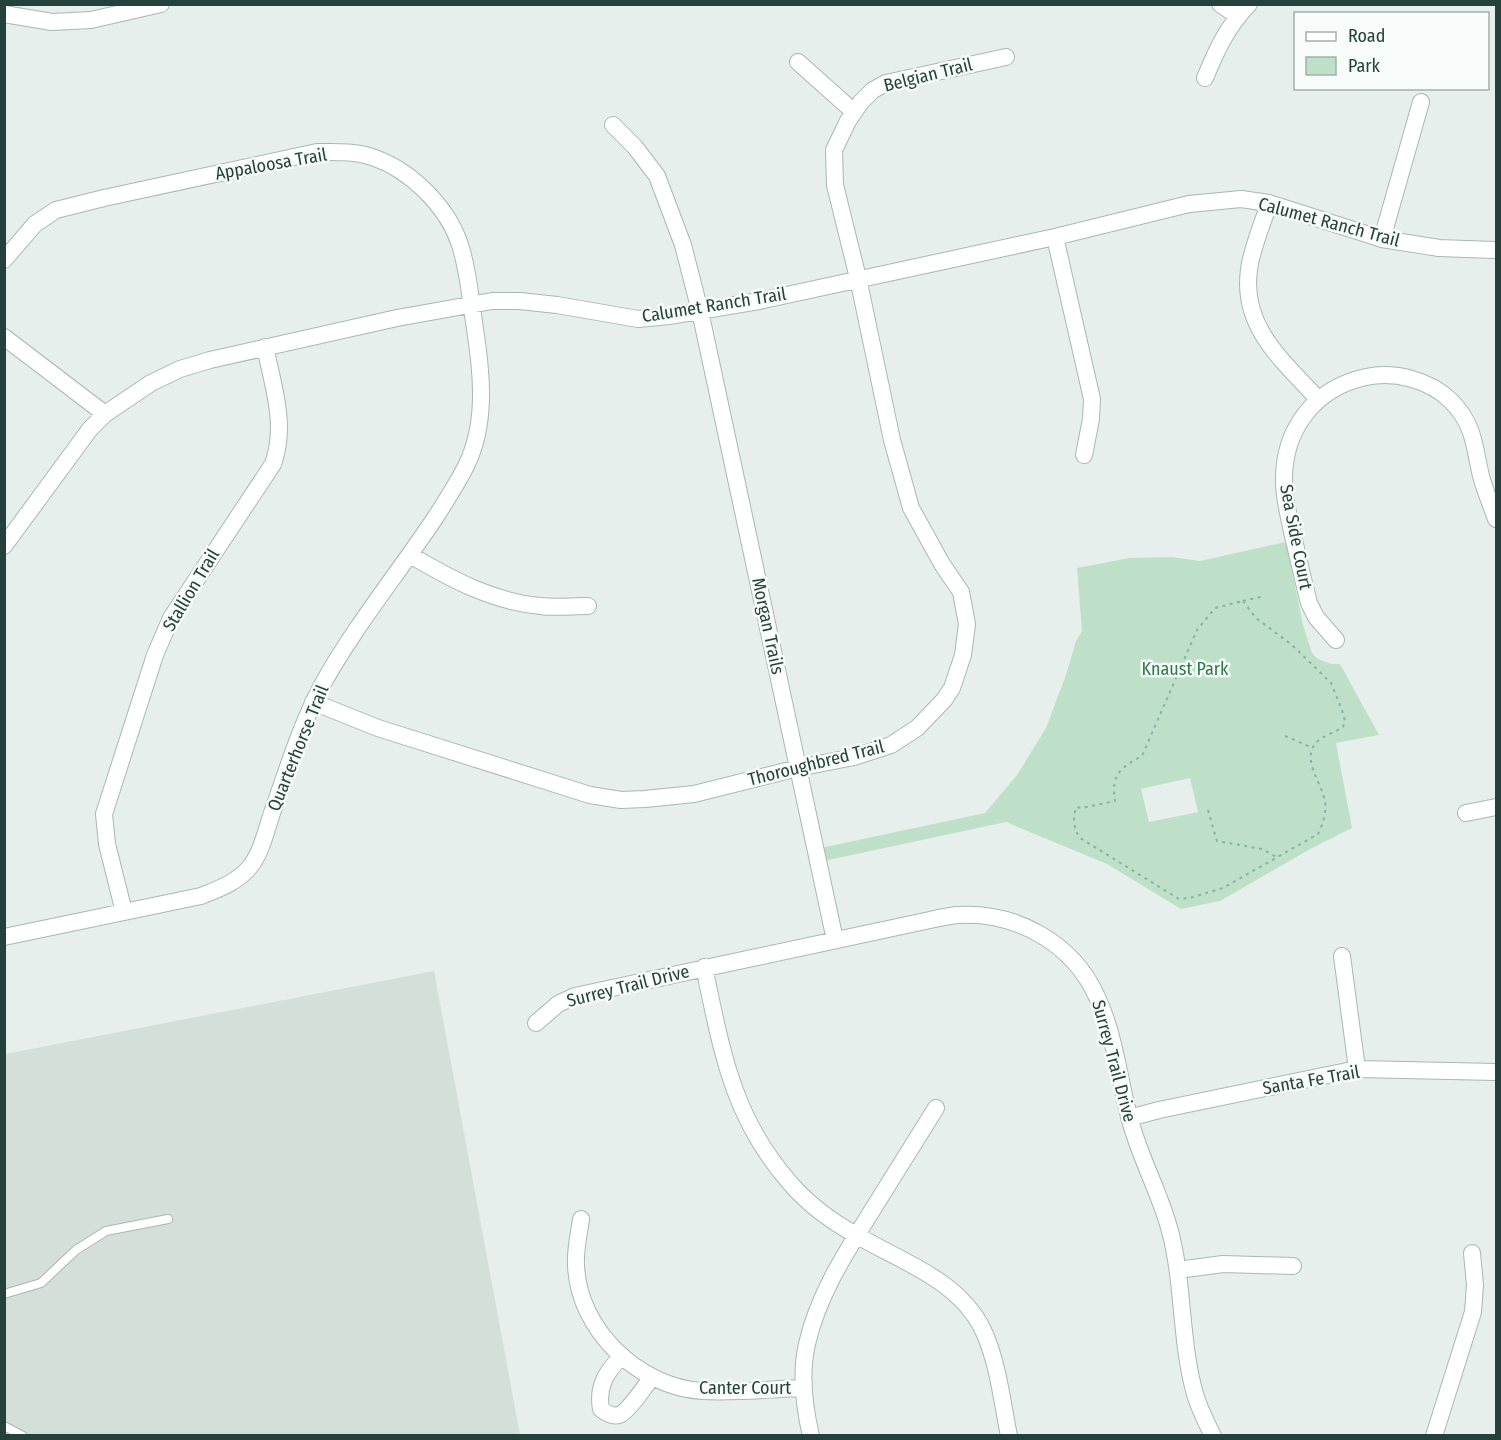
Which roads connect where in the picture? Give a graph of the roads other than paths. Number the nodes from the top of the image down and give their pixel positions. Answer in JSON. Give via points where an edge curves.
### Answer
{"nodes":[{"id":1,"x":1220,"y":4,"type":"edge"},
{"id":2,"x":160,"y":5,"type":"edge"},
{"id":3,"x":1243,"y":10,"type":"edge"},
{"id":4,"x":4,"y":14,"type":"edge"},
{"id":5,"x":1006,"y":57,"type":"dead end"},
{"id":6,"x":798,"y":62,"type":"dead end"},
{"id":7,"x":1205,"y":78,"type":"dead end"},
{"id":8,"x":1421,"y":102,"type":"dead end"},
{"id":9,"x":854,"y":112,"type":"junction"},
{"id":10,"x":613,"y":125,"type":"dead end"},
{"id":11,"x":1269,"y":203,"type":"junction"},
{"id":12,"x":1055,"y":237,"type":"junction"},
{"id":13,"x":1382,"y":239,"type":"junction"},
{"id":14,"x":1496,"y":249,"type":"edge"},
{"id":15,"x":4,"y":260,"type":"edge"},
{"id":16,"x":858,"y":278,"type":"junction"},
{"id":17,"x":471,"y":304,"type":"junction"},
{"id":18,"x":700,"y":311,"type":"junction"},
{"id":19,"x":4,"y":337,"type":"edge"},
{"id":20,"x":265,"y":347,"type":"junction"},
{"id":21,"x":1318,"y":399,"type":"junction"},
{"id":22,"x":105,"y":414,"type":"junction"},
{"id":23,"x":1084,"y":455,"type":"dead end"},
{"id":24,"x":1497,"y":519,"type":"edge"},
{"id":25,"x":4,"y":546,"type":"edge"},
{"id":26,"x":411,"y":555,"type":"junction"},
{"id":27,"x":588,"y":606,"type":"dead end"},
{"id":28,"x":1336,"y":640,"type":"dead end"},
{"id":29,"x":313,"y":702,"type":"junction"},
{"id":30,"x":798,"y":768,"type":"junction"},
{"id":31,"x":1497,"y":807,"type":"edge"},
{"id":32,"x":1466,"y":813,"type":"dead end"},
{"id":33,"x":124,"y":912,"type":"junction"},
{"id":34,"x":4,"y":937,"type":"edge"},
{"id":35,"x":835,"y":940,"type":"junction"},
{"id":36,"x":1342,"y":956,"type":"dead end"},
{"id":37,"x":704,"y":967,"type":"junction"},
{"id":38,"x":536,"y":1023,"type":"dead end"},
{"id":39,"x":1357,"y":1069,"type":"junction"},
{"id":40,"x":1497,"y":1072,"type":"edge"},
{"id":41,"x":936,"y":1108,"type":"dead end"},
{"id":42,"x":1129,"y":1118,"type":"junction"},
{"id":43,"x":168,"y":1219,"type":"dead end"},
{"id":44,"x":581,"y":1219,"type":"dead end"},
{"id":45,"x":856,"y":1236,"type":"junction"},
{"id":46,"x":1472,"y":1253,"type":"dead end"},
{"id":47,"x":1293,"y":1266,"type":"dead end"},
{"id":48,"x":1178,"y":1270,"type":"junction"},
{"id":49,"x":4,"y":1294,"type":"edge"},
{"id":50,"x":621,"y":1357,"type":"junction"},
{"id":51,"x":652,"y":1377,"type":"junction"},
{"id":52,"x":803,"y":1388,"type":"junction"},
{"id":53,"x":4,"y":1426,"type":"edge"},
{"id":54,"x":23,"y":1436,"type":"edge"},
{"id":55,"x":810,"y":1436,"type":"edge"},
{"id":56,"x":1009,"y":1436,"type":"edge"},
{"id":57,"x":1213,"y":1436,"type":"edge"},
{"id":58,"x":1434,"y":1436,"type":"edge"}],
"edges":[{"from":1,"to":3,"type":"street"},
{"from":2,"to":4,"type":"street","via":[[62,22]]},
{"from":3,"to":7,"type":"street","via":[[1221,39]]},
{"from":5,"to":9,"type":"street","name":"Belgian Trail","via":[[886,82],[873,90]]},
{"from":6,"to":9,"type":"street"},
{"from":8,"to":13,"type":"street"},
{"from":9,"to":16,"type":"street","name":"Belgian Trail","via":[[834,150],[835,184]]},
{"from":10,"to":18,"type":"street","name":"Morgan Trails","via":[[657,176],[683,245]]},
{"from":11,"to":12,"type":"street","name":"Calumet Ranch Trail","via":[[1241,199],[1189,204]]},
{"from":11,"to":13,"type":"street","name":"Calumet Ranch Trail"},
{"from":11,"to":21,"type":"street","via":[[1249,269],[1252,311],[1268,346]]},
{"from":12,"to":16,"type":"street","name":"Calumet Ranch Trail"},
{"from":12,"to":23,"type":"street","via":[[1092,399]]},
{"from":13,"to":14,"type":"street","name":"Calumet Ranch Trail","via":[[1439,248]]},
{"from":15,"to":17,"type":"street","name":"Appaloosa Trail","via":[[35,224],[56,210],[317,152],[344,152],[390,164],[407,174],[434,200],[460,243]]},
{"from":16,"to":18,"type":"street","name":"Calumet Ranch Trail"},
{"from":16,"to":30,"type":"street","name":"Thoroughbred Trail","via":[[892,440],[911,508],[961,592],[967,624],[963,655],[951,688],[917,728],[891,746]]},
{"from":17,"to":18,"type":"street","name":"Calumet Ranch Trail","via":[[520,301],[638,319]]},
{"from":17,"to":20,"type":"street","name":"Calumet Ranch Trail"},
{"from":17,"to":26,"type":"street","name":"Quarterhorse Trail","via":[[482,401],[478,432],[467,465]]},
{"from":18,"to":30,"type":"street","name":"Morgan Trails"},
{"from":19,"to":22,"type":"street"},
{"from":20,"to":22,"type":"street","name":"Calumet Ranch Trail","via":[[180,369]]},
{"from":20,"to":33,"type":"street","name":"Stallion Trail","via":[[278,406],[278,452],[171,618],[155,655],[104,814],[107,844]]},
{"from":21,"to":24,"type":"street","via":[[1349,381],[1375,376],[1395,375],[1435,390],[1451,401],[1472,432],[1481,476]]},
{"from":21,"to":28,"type":"street","name":"Sea Side Court","via":[[1291,437],[1284,482],[1309,603]]},
{"from":22,"to":25,"type":"street","name":"Calumet Ranch Trail"},
{"from":26,"to":27,"type":"street","via":[[446,576],[499,598],[541,607]]},
{"from":26,"to":29,"type":"street","name":"Quarterhorse Trail","via":[[362,621]]},
{"from":29,"to":30,"type":"street","name":"Thoroughbred Trail","via":[[378,728],[590,795],[621,800],[694,794]]},
{"from":29,"to":33,"type":"street","name":"Quarterhorse Trail","via":[[249,868],[229,885],[201,896]]},
{"from":30,"to":35,"type":"street","name":"Morgan Trails"},
{"from":31,"to":32,"type":"street"},
{"from":33,"to":34,"type":"street","name":"Quarterhorse Trail"},
{"from":35,"to":37,"type":"street","name":"Surrey Trail Drive"},
{"from":35,"to":42,"type":"street","name":"Surrey Trail Drive","via":[[957,915],[1016,922],[1044,936],[1086,975],[1098,998]]},
{"from":36,"to":39,"type":"street"},
{"from":37,"to":38,"type":"street","name":"Surrey Trail Drive","via":[[575,996],[558,1004]]},
{"from":37,"to":45,"type":"street","via":[[731,1085],[746,1119],[766,1154],[792,1185]]},
{"from":39,"to":40,"type":"street","name":"Santa Fe Trail"},
{"from":39,"to":42,"type":"street","name":"Santa Fe Trail"},
{"from":41,"to":45,"type":"street"},
{"from":42,"to":48,"type":"street","name":"Surrey Trail Drive","via":[[1161,1202]]},
{"from":43,"to":49,"type":"lane","via":[[106,1230],[76,1250],[41,1283]]},
{"from":44,"to":50,"type":"street","name":"Canter Court","via":[[576,1265],[579,1288],[589,1314]]},
{"from":45,"to":52,"type":"street","via":[[815,1313],[806,1347]]},
{"from":45,"to":56,"type":"street","via":[[919,1267],[966,1306],[982,1329],[993,1359]]},
{"from":46,"to":58,"type":"street","via":[[1473,1312]]},
{"from":47,"to":48,"type":"street","via":[[1223,1264]]},
{"from":48,"to":57,"type":"street","name":"Surrey Trail Drive","via":[[1195,1394]]},
{"from":50,"to":51,"type":"street","name":"Canter Court"},
{"from":50,"to":51,"type":"street","via":[[609,1369],[599,1392],[601,1409],[608,1414],[619,1415],[626,1410]]},
{"from":51,"to":52,"type":"street","name":"Canter Court","via":[[701,1391]]},
{"from":52,"to":55,"type":"street"},
{"from":53,"to":54,"type":"lane"}]}
